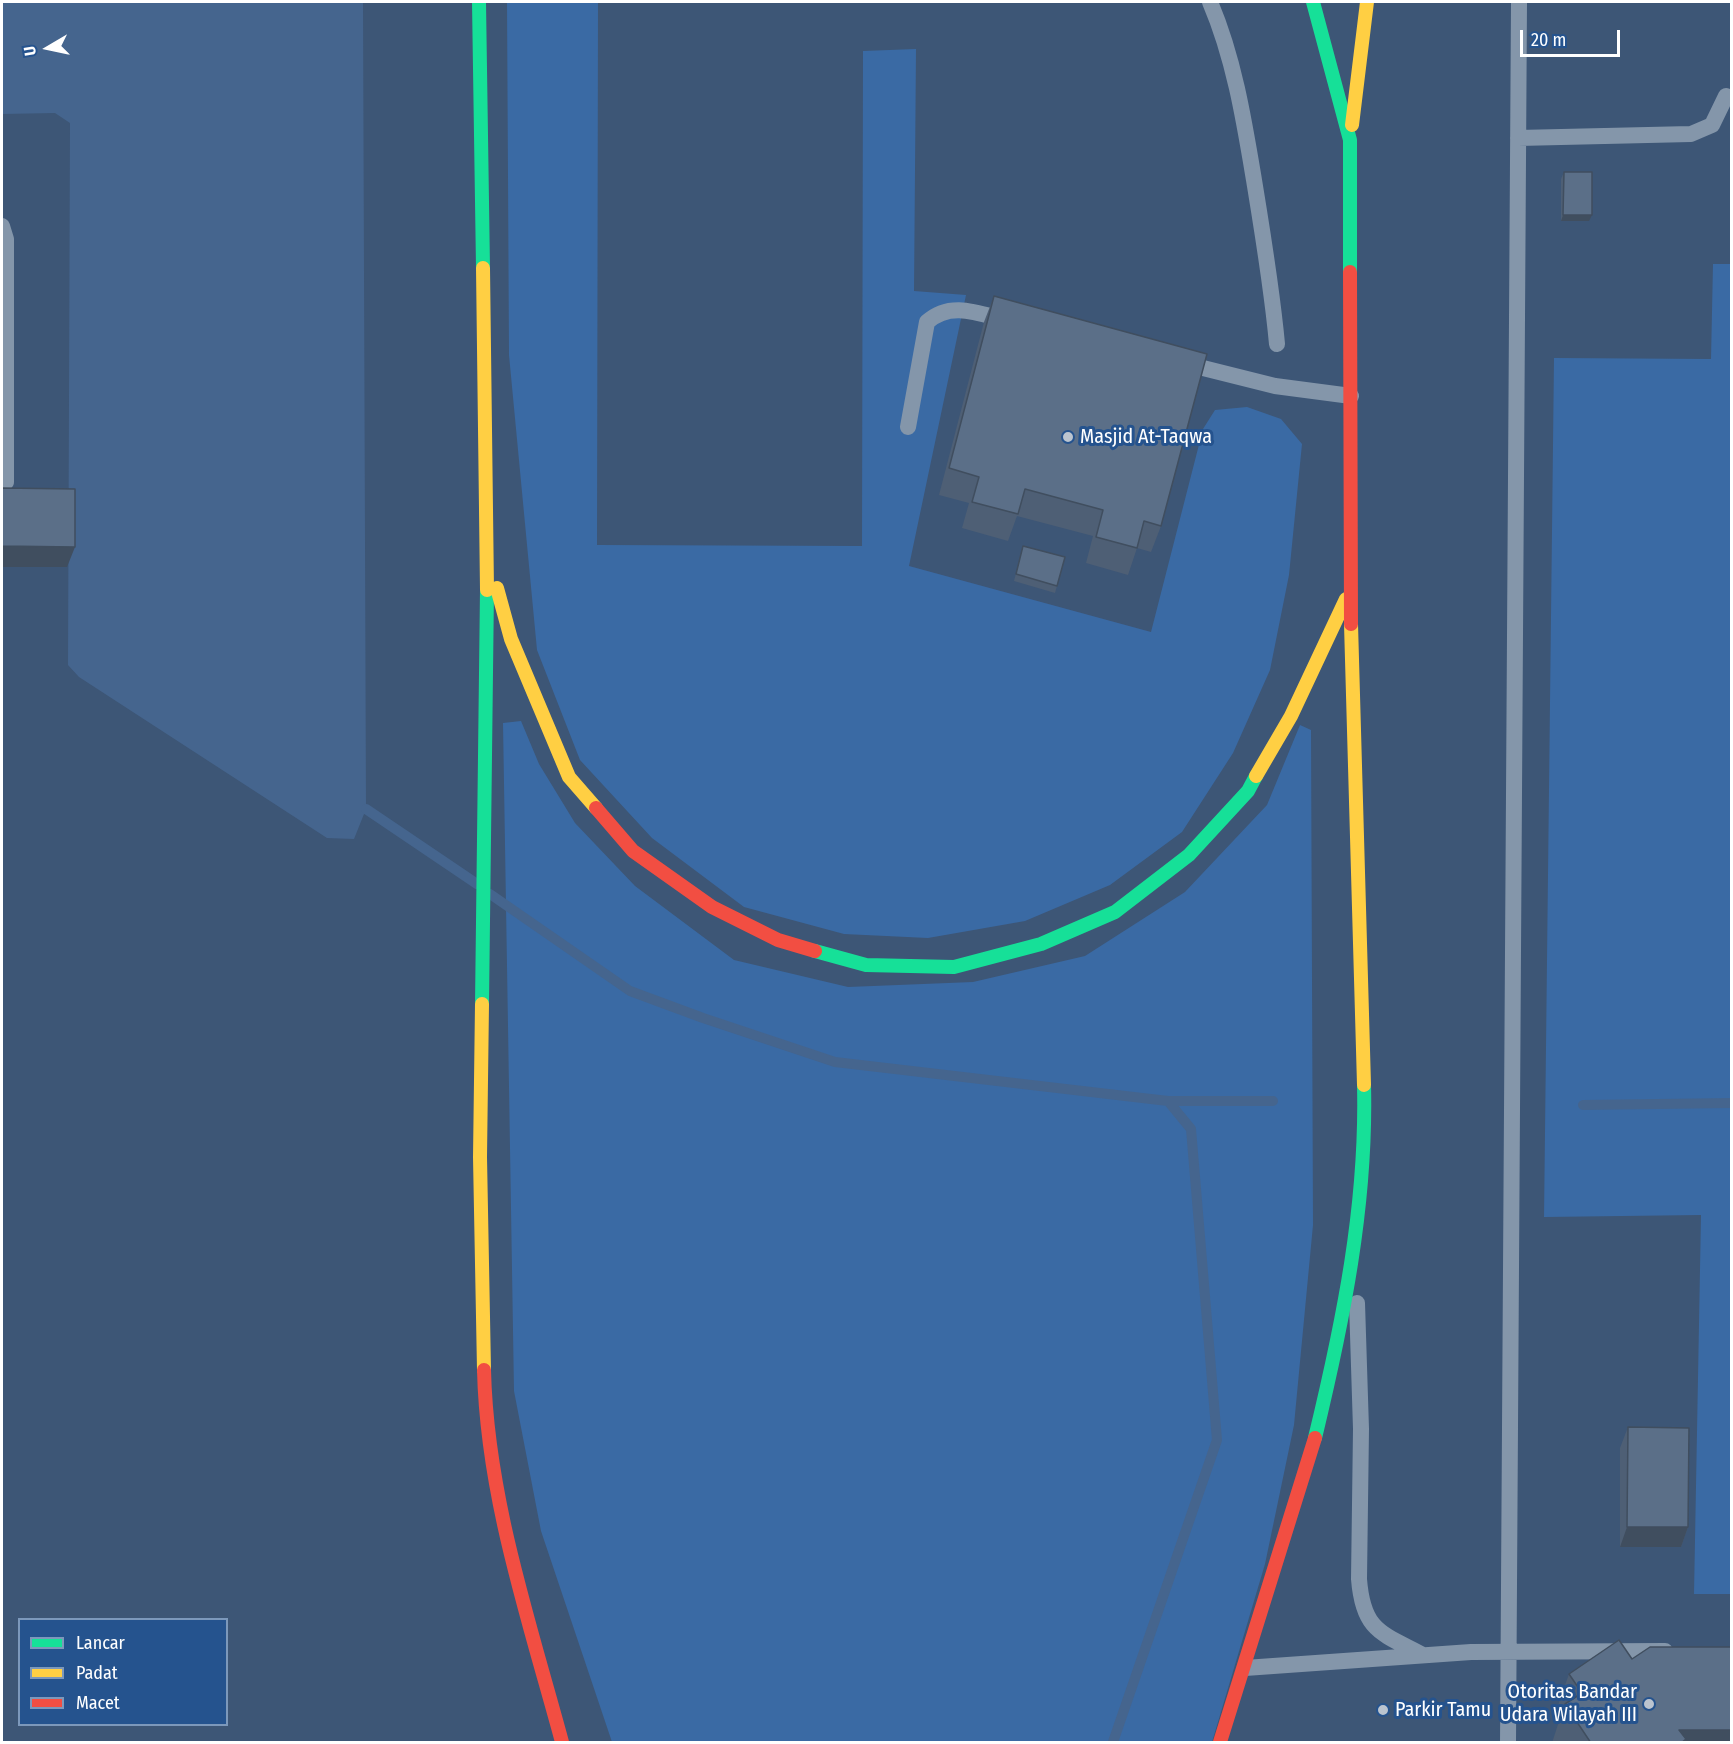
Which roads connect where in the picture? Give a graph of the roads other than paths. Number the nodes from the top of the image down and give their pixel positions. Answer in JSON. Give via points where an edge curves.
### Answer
{"nodes":[{"id":1,"x":479,"y":2,"type":"edge"},
{"id":2,"x":1210,"y":2,"type":"edge"},
{"id":3,"x":1367,"y":2,"type":"edge"},
{"id":4,"x":1519,"y":2,"type":"edge"},
{"id":5,"x":1312,"y":3,"type":"edge"},
{"id":6,"x":1726,"y":96,"type":"dead end"},
{"id":7,"x":1518,"y":138,"type":"junction"},
{"id":8,"x":1350,"y":140,"type":"junction"},
{"id":9,"x":2,"y":226,"type":"edge"},
{"id":10,"x":1021,"y":324,"type":"edge"},
{"id":11,"x":1276,"y":344,"type":"dead end"},
{"id":12,"x":1171,"y":360,"type":"edge"},
{"id":13,"x":1351,"y":396,"type":"junction"},
{"id":14,"x":908,"y":428,"type":"dead end"},
{"id":15,"x":2,"y":485,"type":"edge"},
{"id":16,"x":487,"y":552,"type":"junction"},
{"id":17,"x":1350,"y":592,"type":"junction"},
{"id":18,"x":1355,"y":1248,"type":"junction"},
{"id":19,"x":1686,"y":1650,"type":"edge"},
{"id":20,"x":1509,"y":1653,"type":"junction"},
{"id":21,"x":1423,"y":1655,"type":"junction"},
{"id":22,"x":1245,"y":1668,"type":"junction"},
{"id":23,"x":562,"y":1743,"type":"edge"},
{"id":24,"x":1220,"y":1743,"type":"edge"},
{"id":25,"x":1508,"y":1743,"type":"edge"}],
"edges":[{"from":1,"to":16,"type":"street"},
{"from":2,"to":11,"type":"lane","via":[[1219,21],[1244,119],[1271,280]]},
{"from":3,"to":8,"type":"street"},
{"from":4,"to":7,"type":"lane"},
{"from":5,"to":8,"type":"street"},
{"from":6,"to":7,"type":"lane","via":[[1712,125],[1690,134]]},
{"from":7,"to":20,"type":"lane"},
{"from":8,"to":13,"type":"street"},
{"from":9,"to":15,"type":"lane","via":[[6,239],[6,482]]},
{"from":10,"to":14,"type":"lane","via":[[951,310],[938,312],[927,322]]},
{"from":12,"to":13,"type":"lane","via":[[1275,386]]},
{"from":13,"to":17,"type":"street"},
{"from":16,"to":17,"type":"street","via":[[512,639],[570,777],[633,851],[712,907],[778,940],[866,965],[954,967],[1041,944],[1115,912],[1189,855],[1248,792],[1291,716]]},
{"from":16,"to":23,"type":"street","via":[[480,1157],[485,1405],[506,1537]]},
{"from":17,"to":18,"type":"street","via":[[1365,1126]]},
{"from":18,"to":21,"type":"lane","via":[[1361,1603],[1368,1620],[1379,1632]]},
{"from":18,"to":22,"type":"street","via":[[1311,1453]]},
{"from":19,"to":20,"type":"lane"},
{"from":20,"to":21,"type":"lane"},
{"from":20,"to":25,"type":"lane"},
{"from":21,"to":22,"type":"lane"},
{"from":22,"to":24,"type":"street"}]}
